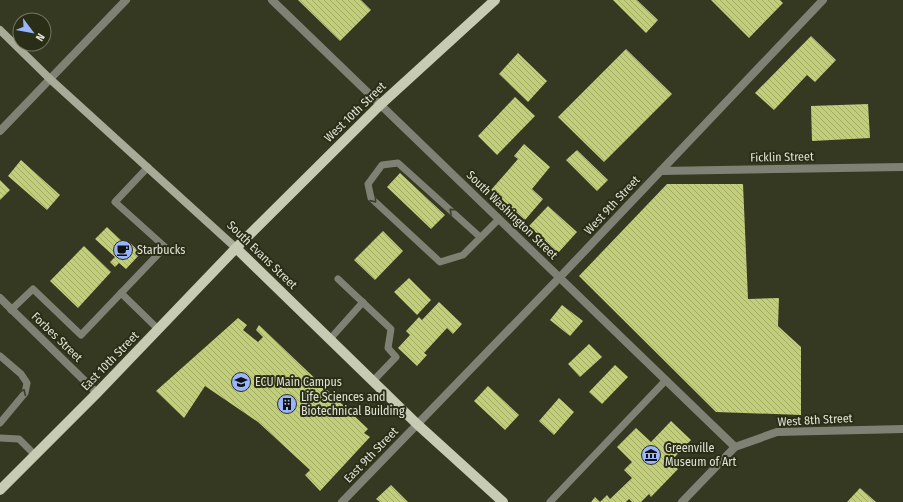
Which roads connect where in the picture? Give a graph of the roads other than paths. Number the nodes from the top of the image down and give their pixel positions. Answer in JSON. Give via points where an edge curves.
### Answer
{"nodes":[{"id":1,"x":126,"y":0,"type":"edge"},
{"id":2,"x":272,"y":0,"type":"edge"},
{"id":3,"x":496,"y":0,"type":"edge"},
{"id":4,"x":822,"y":0,"type":"edge"},
{"id":5,"x":0,"y":30,"type":"edge"},
{"id":6,"x":50,"y":79,"type":"junction"},
{"id":7,"x":380,"y":105,"type":"junction"},
{"id":8,"x":0,"y":131,"type":"edge"},
{"id":9,"x":903,"y":167,"type":"edge"},
{"id":10,"x":148,"y":168,"type":"junction"},
{"id":11,"x":661,"y":171,"type":"junction"},
{"id":12,"x":499,"y":219,"type":"junction"},
{"id":13,"x":480,"y":237,"type":"junction"},
{"id":14,"x":236,"y":248,"type":"junction"},
{"id":15,"x":560,"y":277,"type":"junction"},
{"id":16,"x":338,"y":279,"type":"dead end"},
{"id":17,"x":121,"y":293,"type":"junction"},
{"id":18,"x":0,"y":298,"type":"edge"},
{"id":19,"x":363,"y":302,"type":"junction"},
{"id":20,"x":11,"y":310,"type":"junction"},
{"id":21,"x":158,"y":329,"type":"junction"},
{"id":22,"x":330,"y":339,"type":"junction"},
{"id":23,"x":0,"y":356,"type":"edge"},
{"id":24,"x":666,"y":380,"type":"junction"},
{"id":25,"x":373,"y":381,"type":"junction"},
{"id":26,"x":97,"y":393,"type":"junction"},
{"id":27,"x":0,"y":423,"type":"edge"},
{"id":28,"x":417,"y":424,"type":"junction"},
{"id":29,"x":903,"y":429,"type":"edge"},
{"id":30,"x":0,"y":438,"type":"edge"},
{"id":31,"x":735,"y":447,"type":"junction"},
{"id":32,"x":35,"y":455,"type":"junction"},
{"id":33,"x":0,"y":490,"type":"edge"},
{"id":34,"x":342,"y":502,"type":"edge"},
{"id":35,"x":503,"y":502,"type":"edge"},
{"id":36,"x":550,"y":502,"type":"edge"},
{"id":37,"x":682,"y":502,"type":"edge"}],
"edges":[{"from":1,"to":6,"type":"street"},
{"from":2,"to":7,"type":"street","name":"South Washington Street"},
{"from":3,"to":7,"type":"main road","name":"West 10th Street"},
{"from":4,"to":11,"type":"street","name":"West 9th Street"},
{"from":5,"to":6,"type":"main road","name":"South Evans Street"},
{"from":6,"to":8,"type":"street"},
{"from":6,"to":10,"type":"main road","name":"South Evans Street"},
{"from":7,"to":12,"type":"street","name":"South Washington Street"},
{"from":7,"to":14,"type":"main road","name":"West 10th Street"},
{"from":9,"to":11,"type":"street","name":"Ficklin Street"},
{"from":10,"to":14,"type":"main road","name":"South Evans Street"},
{"from":10,"to":17,"type":"lane","via":[[115,202],[165,247]]},
{"from":11,"to":15,"type":"street","name":"West 9th Street"},
{"from":12,"to":13,"type":"lane"},
{"from":12,"to":15,"type":"street","name":"South Washington Street"},
{"from":13,"to":13,"type":"lane","one_way":true,"via":[[398,163],[382,165],[368,184],[371,198],[440,262],[464,255]]},
{"from":14,"to":21,"type":"main road","name":"East 10th Street"},
{"from":14,"to":22,"type":"main road","name":"South Evans Street"},
{"from":15,"to":24,"type":"street","name":"South Washington Street"},
{"from":15,"to":28,"type":"street","name":"West 9th Street"},
{"from":16,"to":19,"type":"lane"},
{"from":17,"to":20,"type":"lane","via":[[81,335],[33,288]]},
{"from":17,"to":21,"type":"lane"},
{"from":18,"to":20,"type":"street","name":"Forbes Street"},
{"from":19,"to":22,"type":"lane"},
{"from":19,"to":25,"type":"lane","via":[[391,329],[388,348],[396,357]]},
{"from":20,"to":26,"type":"street","name":"Forbes Street"},
{"from":21,"to":26,"type":"main road","name":"East 10th Street"},
{"from":22,"to":25,"type":"main road","name":"South Evans Street"},
{"from":27,"to":23,"type":"lane","one_way":true,"via":[[25,393],[27,383],[21,374]]},
{"from":24,"to":31,"type":"street","name":"South Washington Street"},
{"from":24,"to":36,"type":"lane"},
{"from":25,"to":28,"type":"main road","name":"South Evans Street"},
{"from":26,"to":32,"type":"main road","name":"East 10th Street"},
{"from":28,"to":34,"type":"street","name":"East 9th Street"},
{"from":28,"to":35,"type":"main road","name":"South Evans Street"},
{"from":29,"to":31,"type":"street","name":"West 8th Street","via":[[777,432]]},
{"from":30,"to":32,"type":"lane","via":[[19,439]]},
{"from":31,"to":37,"type":"street","name":"West 8th Street"},
{"from":32,"to":33,"type":"main road","name":"East 10th Street"}]}
